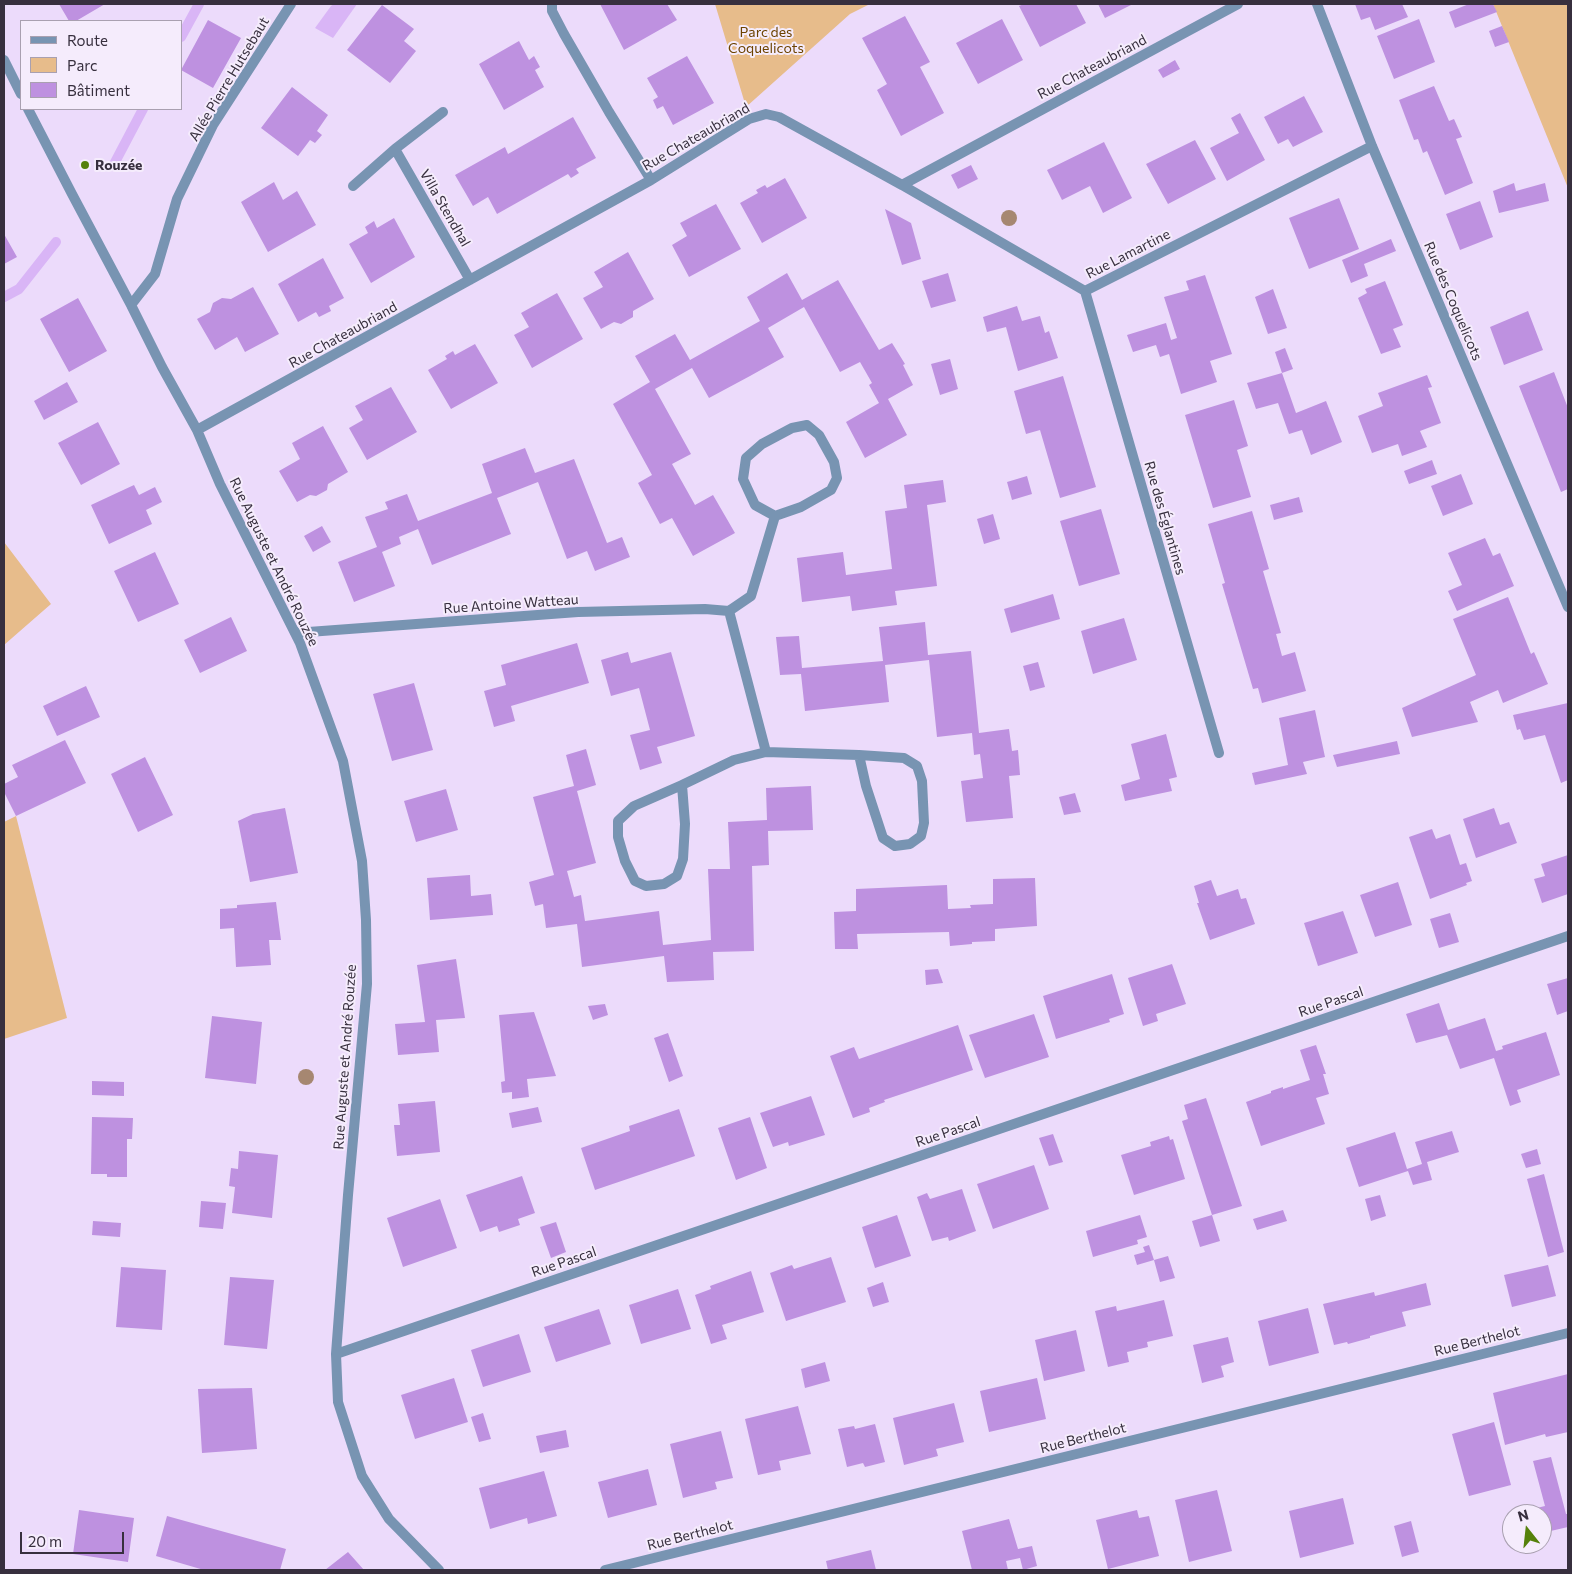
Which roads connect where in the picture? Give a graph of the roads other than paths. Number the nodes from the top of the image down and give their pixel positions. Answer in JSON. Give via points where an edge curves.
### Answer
{"nodes":[{"id":1,"x":291,"y":4,"type":"edge"},
{"id":2,"x":552,"y":4,"type":"edge"},
{"id":3,"x":1238,"y":4,"type":"edge"},
{"id":4,"x":1317,"y":4,"type":"edge"},
{"id":5,"x":4,"y":60,"type":"edge"},
{"id":6,"x":20,"y":92,"type":"edge"},
{"id":7,"x":29,"y":110,"type":"edge"},
{"id":8,"x":443,"y":112,"type":"dead end"},
{"id":9,"x":1372,"y":146,"type":"junction"},
{"id":10,"x":395,"y":149,"type":"junction"},
{"id":11,"x":651,"y":180,"type":"junction"},
{"id":12,"x":902,"y":185,"type":"junction"},
{"id":13,"x":352,"y":186,"type":"dead end"},
{"id":14,"x":470,"y":280,"type":"junction"},
{"id":15,"x":1085,"y":291,"type":"junction"},
{"id":16,"x":132,"y":305,"type":"junction"},
{"id":17,"x":197,"y":430,"type":"junction"},
{"id":18,"x":775,"y":516,"type":"junction"},
{"id":19,"x":1568,"y":607,"type":"edge"},
{"id":20,"x":729,"y":611,"type":"junction"},
{"id":21,"x":296,"y":633,"type":"junction"},
{"id":22,"x":766,"y":752,"type":"junction"},
{"id":23,"x":1219,"y":753,"type":"dead end"},
{"id":24,"x":859,"y":755,"type":"junction"},
{"id":25,"x":682,"y":785,"type":"junction"},
{"id":26,"x":1568,"y":936,"type":"edge"},
{"id":27,"x":1568,"y":1333,"type":"edge"},
{"id":28,"x":336,"y":1354,"type":"junction"},
{"id":29,"x":439,"y":1570,"type":"edge"},
{"id":30,"x":605,"y":1570,"type":"edge"}],
"edges":[{"from":1,"to":16,"type":"street","name":"Allée Pierre Hutsebaut","via":[[213,125],[177,199],[155,274]]},
{"from":2,"to":11,"type":"street","via":[[552,12],[564,34]]},
{"from":3,"to":12,"type":"street","name":"Rue Chateaubriand"},
{"from":4,"to":9,"type":"street","name":"Rue des Coquelicots"},
{"from":5,"to":6,"type":"street"},
{"from":7,"to":16,"type":"street","name":"Rue Auguste et André Rouzée"},
{"from":8,"to":10,"type":"street"},
{"from":9,"to":15,"type":"street","name":"Rue Lamartine"},
{"from":9,"to":19,"type":"street","name":"Rue des Coquelicots"},
{"from":10,"to":13,"type":"street"},
{"from":10,"to":14,"type":"street","name":"Villa Stendhal"},
{"from":11,"to":12,"type":"street","name":"Rue Chateaubriand","via":[[749,119],[766,114],[779,117]]},
{"from":11,"to":14,"type":"street","name":"Rue Chateaubriand"},
{"from":12,"to":15,"type":"street","name":"Rue Lamartine"},
{"from":14,"to":17,"type":"street","name":"Rue Chateaubriand"},
{"from":15,"to":23,"type":"street","name":"Rue des Églantines"},
{"from":16,"to":17,"type":"street","name":"Rue Auguste et André Rouzée"},
{"from":17,"to":21,"type":"street","name":"Rue Auguste et André Rouzée","via":[[220,484]]},
{"from":18,"to":18,"type":"street","via":[[801,507],[831,490],[837,478],[834,462],[819,435],[808,425],[792,428],[762,444],[746,458],[743,479],[755,505]]},
{"from":18,"to":20,"type":"street","via":[[750,596]]},
{"from":20,"to":21,"type":"street","name":"Rue Antoine Watteau","via":[[578,612]]},
{"from":20,"to":22,"type":"street"},
{"from":21,"to":28,"type":"street","name":"Rue Auguste et André Rouzée","via":[[343,761],[362,861],[366,920],[367,984]]},
{"from":22,"to":24,"type":"street"},
{"from":22,"to":25,"type":"street","via":[[734,760]]},
{"from":24,"to":24,"type":"street","via":[[883,838],[894,846],[910,844],[921,836],[924,823],[922,781],[917,766],[904,758]]},
{"from":25,"to":25,"type":"street","via":[[634,806],[618,820],[618,837],[625,860],[635,881],[646,886],[664,884],[677,876],[683,859]]},
{"from":26,"to":28,"type":"street","name":"Rue Pascal"},
{"from":27,"to":30,"type":"street","name":"Rue Berthelot"},
{"from":28,"to":29,"type":"street","name":"Rue Auguste et André Rouzée","via":[[338,1402],[362,1476],[389,1519]]}]}
